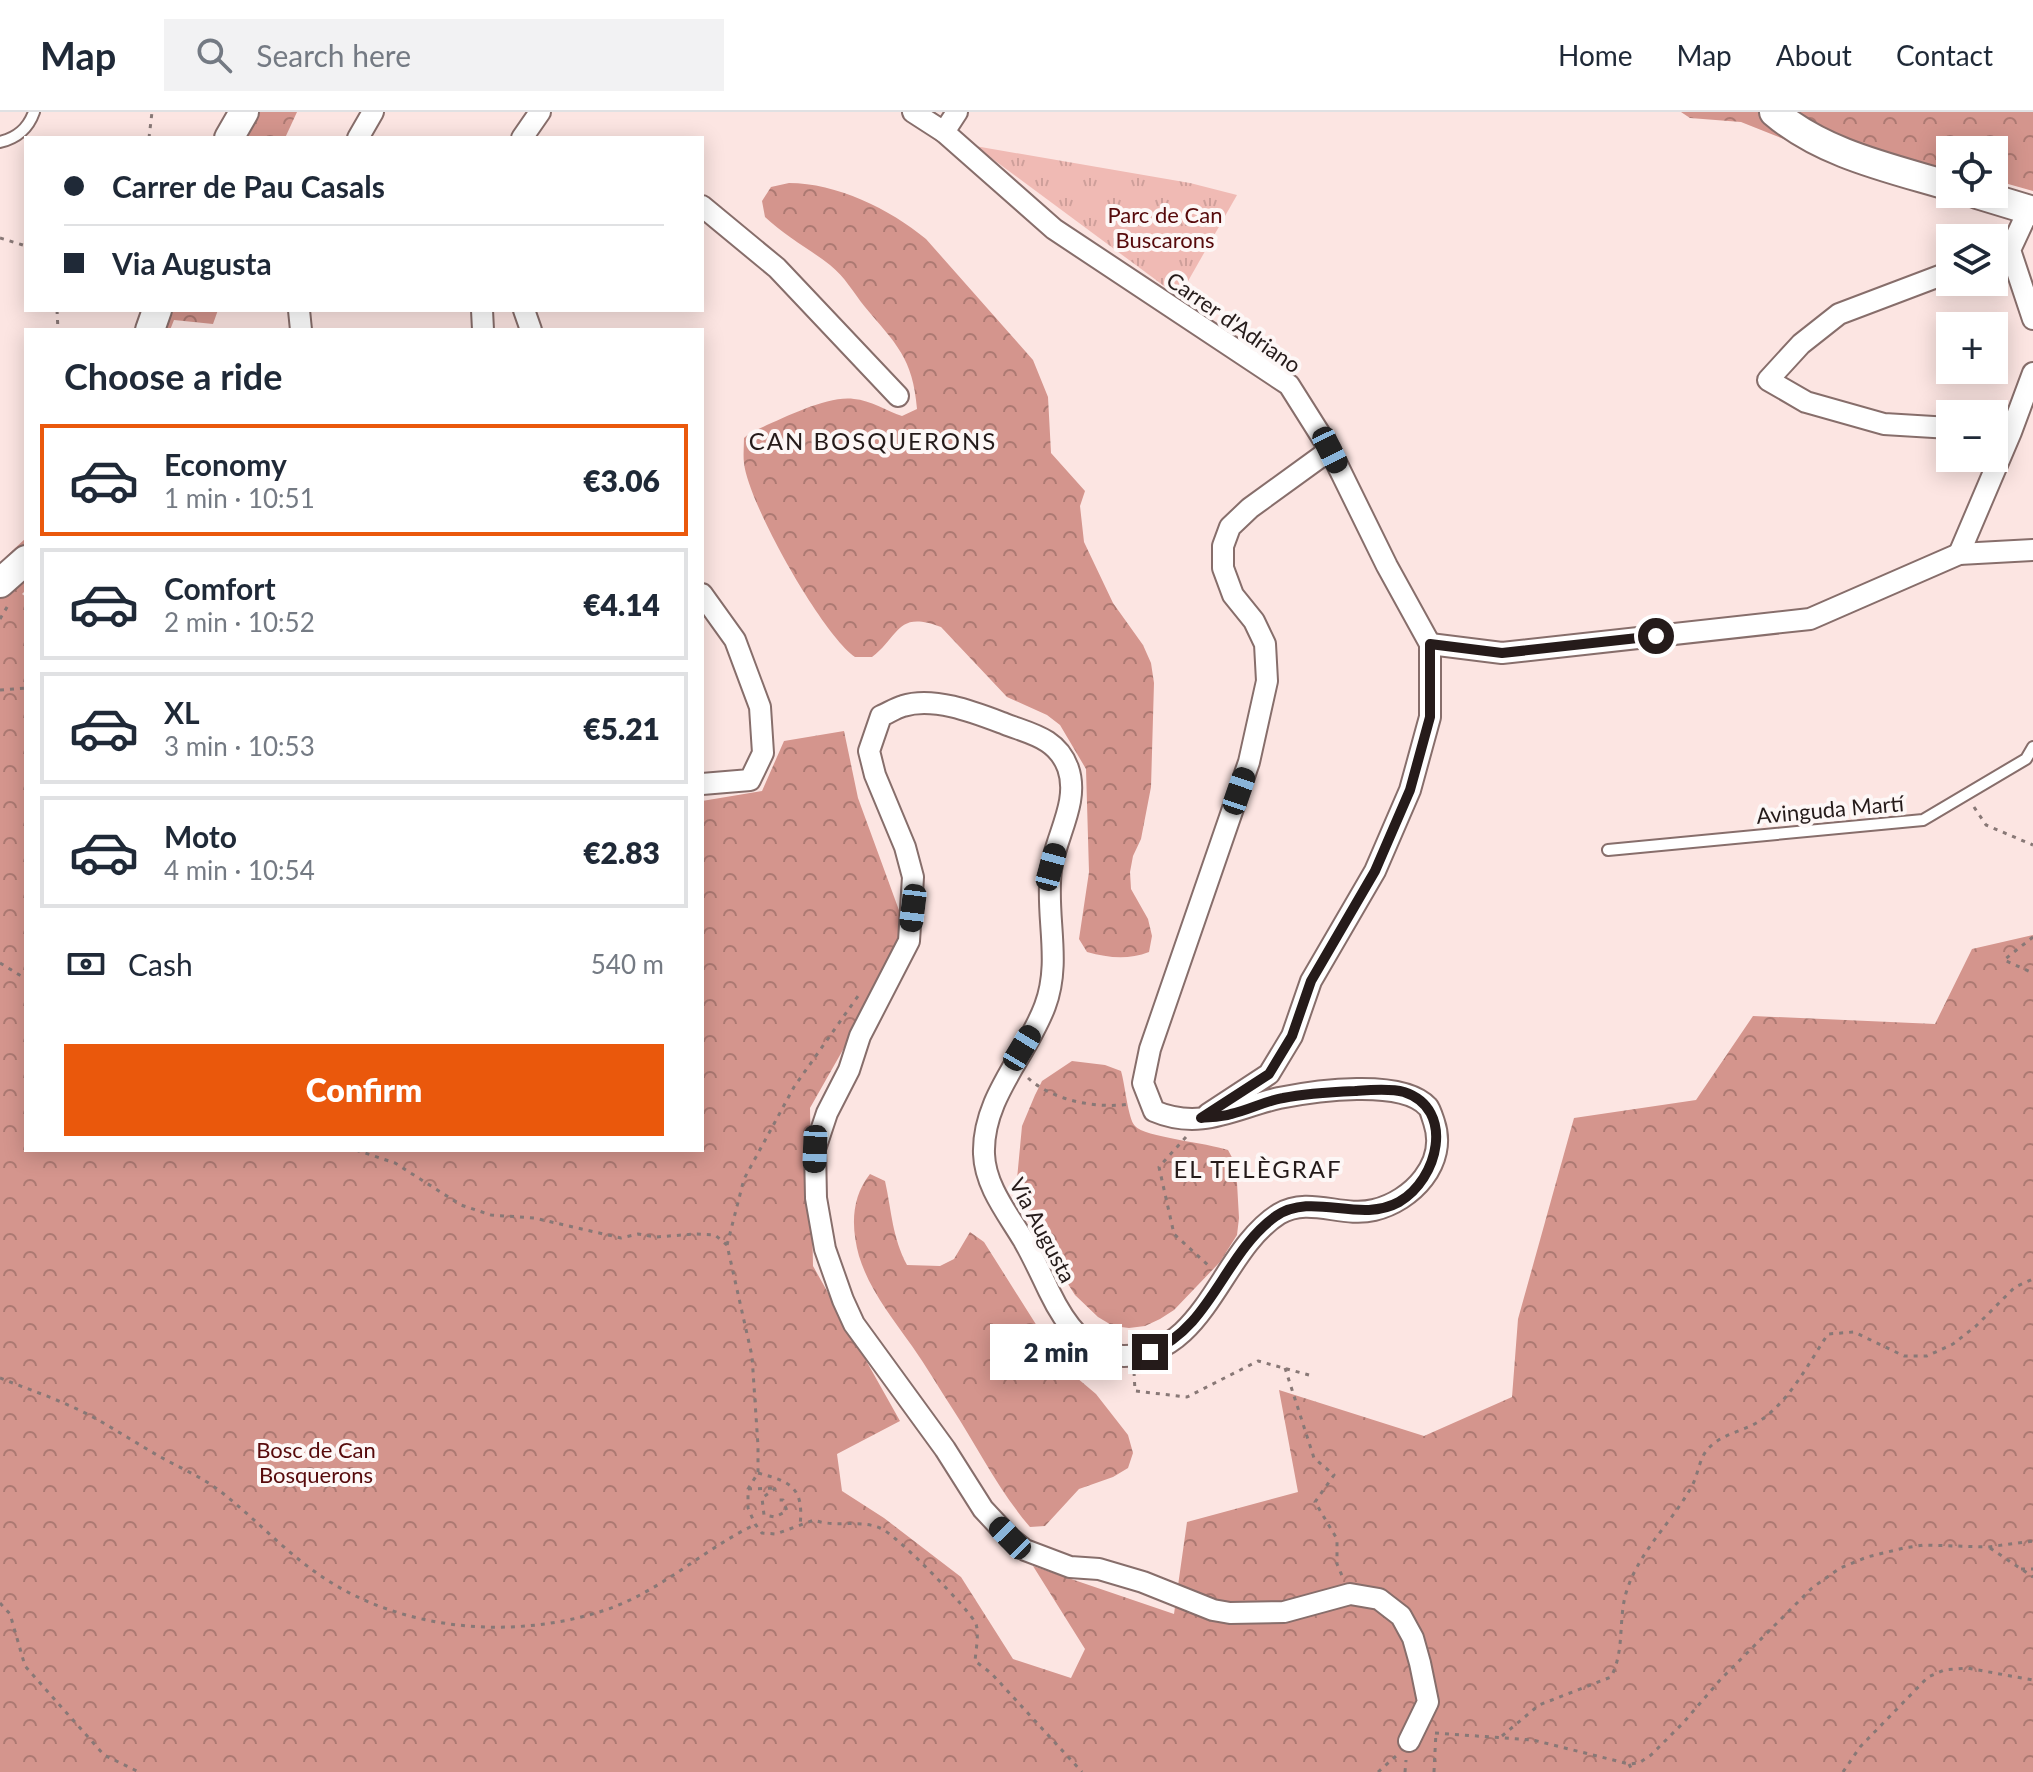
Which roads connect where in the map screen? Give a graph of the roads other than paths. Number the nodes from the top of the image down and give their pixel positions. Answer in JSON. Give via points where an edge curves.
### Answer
{"nodes":[{"id":1,"x":34,"y":112,"type":"edge"},
{"id":2,"x":244,"y":112,"type":"edge"},
{"id":3,"x":373,"y":112,"type":"edge"},
{"id":4,"x":540,"y":112,"type":"edge"},
{"id":5,"x":913,"y":112,"type":"edge"},
{"id":6,"x":957,"y":112,"type":"edge"},
{"id":7,"x":1774,"y":112,"type":"edge"},
{"id":8,"x":944,"y":132,"type":"junction"},
{"id":9,"x":230,"y":136,"type":"edge"},
{"id":10,"x":359,"y":136,"type":"edge"},
{"id":11,"x":523,"y":136,"type":"edge"},
{"id":12,"x":0,"y":142,"type":"edge"},
{"id":13,"x":1936,"y":182,"type":"edge"},
{"id":14,"x":2008,"y":203,"type":"edge"},
{"id":15,"x":704,"y":208,"type":"edge"},
{"id":16,"x":2031,"y":210,"type":"edge"},
{"id":17,"x":2008,"y":244,"type":"edge"},
{"id":18,"x":2008,"y":266,"type":"edge"},
{"id":19,"x":1936,"y":277,"type":"edge"},
{"id":20,"x":2033,"y":319,"type":"edge"},
{"id":21,"x":2033,"y":373,"type":"edge"},
{"id":22,"x":898,"y":396,"type":"dead end"},
{"id":23,"x":2008,"y":422,"type":"edge"},
{"id":24,"x":1936,"y":427,"type":"edge"},
{"id":25,"x":1330,"y":450,"type":"junction"},
{"id":26,"x":1989,"y":472,"type":"edge"},
{"id":27,"x":2033,"y":550,"type":"edge"},
{"id":28,"x":1959,"y":554,"type":"junction"},
{"id":29,"x":24,"y":562,"type":"edge"},
{"id":30,"x":0,"y":583,"type":"edge"},
{"id":31,"x":704,"y":597,"type":"edge"},
{"id":32,"x":1430,"y":644,"type":"junction"},
{"id":33,"x":2033,"y":747,"type":"edge"},
{"id":34,"x":704,"y":784,"type":"edge"},
{"id":35,"x":1608,"y":850,"type":"dead end"},
{"id":36,"x":1201,"y":1118,"type":"junction"},
{"id":37,"x":1409,"y":1741,"type":"road end"}],
"edges":[{"from":1,"to":12,"type":"lane","via":[[27,128]]},
{"from":2,"to":9,"type":"street"},
{"from":3,"to":10,"type":"street"},
{"from":4,"to":11,"type":"street"},
{"from":5,"to":8,"type":"street","name":"Carrer d'Adriano"},
{"from":6,"to":8,"type":"street"},
{"from":7,"to":13,"type":"street","via":[[1853,157]]},
{"from":8,"to":25,"type":"street","name":"Carrer d'Adriano","via":[[1054,229],[1289,385]]},
{"from":14,"to":16,"type":"street"},
{"from":15,"to":22,"type":"street","via":[[777,268]]},
{"from":16,"to":17,"type":"street"},
{"from":18,"to":20,"type":"street"},
{"from":19,"to":24,"type":"street","via":[[1839,314],[1768,380],[1806,402],[1884,424]]},
{"from":21,"to":23,"type":"street"},
{"from":25,"to":32,"type":"street","name":"Carrer d'Adriano"},
{"from":25,"to":36,"type":"street","via":[[1250,508],[1230,527],[1223,546],[1223,568],[1233,595],[1265,644],[1267,681],[1249,762],[1150,1049],[1143,1083],[1154,1111],[1171,1118]]},
{"from":26,"to":28,"type":"street"},
{"from":27,"to":28,"type":"street"},
{"from":28,"to":32,"type":"street","via":[[1810,619],[1502,653]]},
{"from":29,"to":30,"type":"street"},
{"from":31,"to":34,"type":"street","via":[[735,640],[760,707],[763,753],[750,780]]},
{"from":32,"to":36,"type":"street","name":"Carrer d'Adriano","via":[[1430,717],[1410,790],[1375,871],[1311,981],[1292,1036],[1269,1074]]},
{"from":33,"to":35,"type":"lane","name":"Avinguda Martí","via":[[2026,759],[1923,820]]},
{"from":36,"to":37,"type":"street","name":"Via Augusta","via":[[1231,1115],[1283,1097],[1403,1092],[1429,1108],[1438,1134],[1433,1161],[1421,1183],[1399,1202],[1370,1212],[1320,1206],[1289,1209],[1262,1229],[1193,1323],[1168,1345],[1133,1356],[1100,1351],[1066,1323],[989,1179],[984,1160],[997,1097],[1050,991],[1051,867],[1068,811],[1070,772],[1047,739],[990,718],[936,704],[906,704],[881,716],[869,751],[913,877],[909,941],[860,1036],[815,1149],[820,1223],[854,1324],[983,1509],[1010,1538],[1041,1557],[1143,1582],[1213,1610],[1266,1614],[1350,1594],[1379,1599],[1401,1616],[1413,1638],[1428,1702]]}]}
